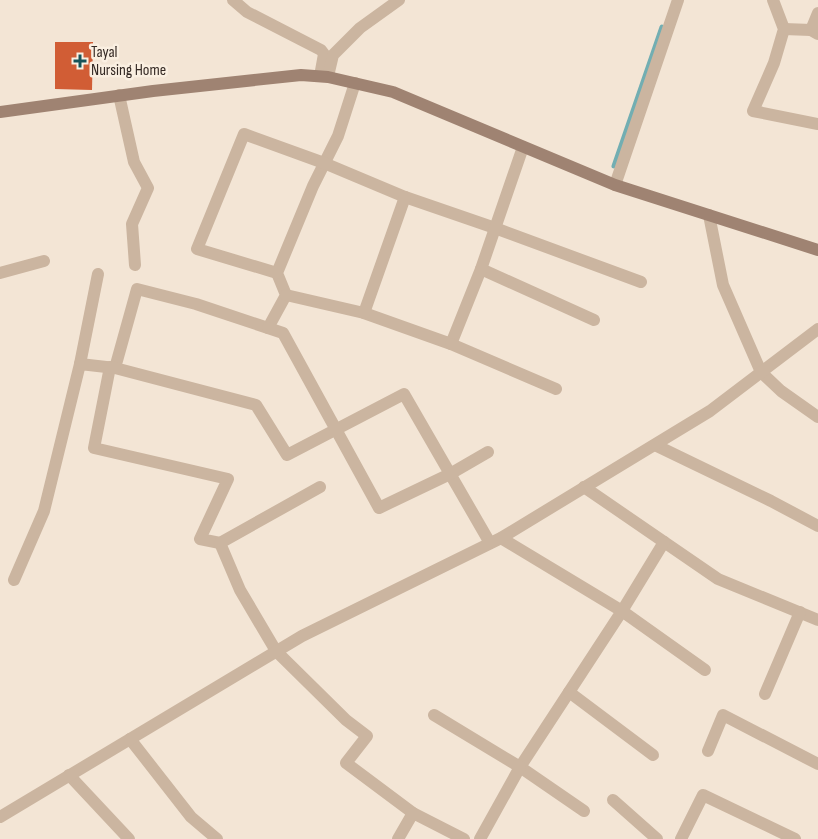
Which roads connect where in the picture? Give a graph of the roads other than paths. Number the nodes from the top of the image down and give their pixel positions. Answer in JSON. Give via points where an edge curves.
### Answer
{"nodes":[{"id":1,"x":233,"y":0,"type":"edge"},
{"id":2,"x":399,"y":0,"type":"edge"},
{"id":3,"x":678,"y":0,"type":"edge"},
{"id":4,"x":773,"y":0,"type":"edge"},
{"id":5,"x":818,"y":13,"type":"edge"},
{"id":6,"x":784,"y":29,"type":"junction"},
{"id":7,"x":814,"y":32,"type":"edge"},
{"id":8,"x":324,"y":77,"type":"junction"},
{"id":9,"x":355,"y":83,"type":"junction"},
{"id":10,"x":119,"y":95,"type":"junction"},
{"id":11,"x":0,"y":112,"type":"edge"},
{"id":12,"x":818,"y":124,"type":"edge"},
{"id":13,"x":523,"y":147,"type":"junction"},
{"id":14,"x":324,"y":163,"type":"junction"},
{"id":15,"x":615,"y":185,"type":"junction"},
{"id":16,"x":405,"y":197,"type":"junction"},
{"id":17,"x":709,"y":215,"type":"junction"},
{"id":18,"x":496,"y":228,"type":"junction"},
{"id":19,"x":818,"y":250,"type":"edge"},
{"id":20,"x":44,"y":261,"type":"dead end"},
{"id":21,"x":135,"y":265,"type":"dead end"},
{"id":22,"x":481,"y":269,"type":"junction"},
{"id":23,"x":0,"y":273,"type":"edge"},
{"id":24,"x":276,"y":273,"type":"junction"},
{"id":25,"x":98,"y":274,"type":"dead end"},
{"id":26,"x":641,"y":282,"type":"dead end"},
{"id":27,"x":286,"y":295,"type":"junction"},
{"id":28,"x":364,"y":313,"type":"junction"},
{"id":29,"x":594,"y":320,"type":"dead end"},
{"id":30,"x":268,"y":328,"type":"junction"},
{"id":31,"x":818,"y":329,"type":"edge"},
{"id":32,"x":451,"y":344,"type":"junction"},
{"id":33,"x":80,"y":364,"type":"junction"},
{"id":34,"x":113,"y":367,"type":"junction"},
{"id":35,"x":761,"y":372,"type":"junction"},
{"id":36,"x":556,"y":389,"type":"dead end"},
{"id":37,"x":818,"y":417,"type":"edge"},
{"id":38,"x":335,"y":429,"type":"junction"},
{"id":39,"x":655,"y":445,"type":"junction"},
{"id":40,"x":488,"y":452,"type":"dead end"},
{"id":41,"x":450,"y":474,"type":"junction"},
{"id":42,"x":584,"y":487,"type":"junction"},
{"id":43,"x":320,"y":488,"type":"dead end"},
{"id":44,"x":818,"y":526,"type":"edge"},
{"id":45,"x":496,"y":541,"type":"junction"},
{"id":46,"x":664,"y":542,"type":"junction"},
{"id":47,"x":220,"y":543,"type":"junction"},
{"id":48,"x":14,"y":580,"type":"dead end"},
{"id":49,"x":622,"y":611,"type":"junction"},
{"id":50,"x":800,"y":612,"type":"junction"},
{"id":51,"x":818,"y":620,"type":"edge"},
{"id":52,"x":276,"y":651,"type":"junction"},
{"id":53,"x":705,"y":670,"type":"dead end"},
{"id":54,"x":569,"y":692,"type":"junction"},
{"id":55,"x":765,"y":694,"type":"dead end"},
{"id":56,"x":434,"y":715,"type":"dead end"},
{"id":57,"x":130,"y":739,"type":"junction"},
{"id":58,"x":708,"y":750,"type":"dead end"},
{"id":59,"x":653,"y":755,"type":"dead end"},
{"id":60,"x":817,"y":760,"type":"edge"},
{"id":61,"x":520,"y":767,"type":"junction"},
{"id":62,"x":70,"y":775,"type":"junction"},
{"id":63,"x":613,"y":800,"type":"dead end"},
{"id":64,"x":584,"y":811,"type":"dead end"},
{"id":65,"x":414,"y":814,"type":"junction"},
{"id":66,"x":0,"y":817,"type":"edge"},
{"id":67,"x":129,"y":839,"type":"edge"},
{"id":68,"x":217,"y":839,"type":"edge"},
{"id":69,"x":398,"y":839,"type":"edge"},
{"id":70,"x":464,"y":839,"type":"edge"},
{"id":71,"x":480,"y":839,"type":"edge"},
{"id":72,"x":657,"y":839,"type":"edge"},
{"id":73,"x":681,"y":839,"type":"edge"},
{"id":74,"x":795,"y":839,"type":"edge"}],
"edges":[{"from":1,"to":8,"type":"street","via":[[247,12],[321,50],[324,54]]},
{"from":2,"to":8,"type":"street","via":[[360,28],[333,56]]},
{"from":3,"to":15,"type":"street"},
{"from":4,"to":6,"type":"street"},
{"from":5,"to":7,"type":"street"},
{"from":6,"to":7,"type":"street"},
{"from":6,"to":12,"type":"street","via":[[774,63],[752,111]]},
{"from":8,"to":9,"type":"main road"},
{"from":8,"to":10,"type":"main road","via":[[301,75]]},
{"from":9,"to":13,"type":"main road","via":[[393,92]]},
{"from":9,"to":14,"type":"street","via":[[338,136]]},
{"from":10,"to":11,"type":"main road"},
{"from":10,"to":21,"type":"street","via":[[134,162],[148,188],[132,224]]},
{"from":13,"to":15,"type":"main road"},
{"from":13,"to":18,"type":"street"},
{"from":14,"to":16,"type":"street"},
{"from":14,"to":24,"type":"street"},
{"from":14,"to":24,"type":"street","via":[[244,134],[197,249]]},
{"from":15,"to":17,"type":"main road"},
{"from":16,"to":18,"type":"street"},
{"from":16,"to":28,"type":"street"},
{"from":17,"to":19,"type":"main road"},
{"from":17,"to":35,"type":"street","via":[[723,285]]},
{"from":18,"to":22,"type":"street"},
{"from":18,"to":26,"type":"street"},
{"from":20,"to":23,"type":"street"},
{"from":22,"to":29,"type":"street"},
{"from":22,"to":32,"type":"street"},
{"from":24,"to":27,"type":"street"},
{"from":25,"to":33,"type":"street"},
{"from":27,"to":28,"type":"street"},
{"from":27,"to":30,"type":"street"},
{"from":28,"to":32,"type":"street"},
{"from":30,"to":34,"type":"street","via":[[137,289]]},
{"from":30,"to":38,"type":"street","via":[[283,333]]},
{"from":31,"to":35,"type":"street"},
{"from":32,"to":36,"type":"street"},
{"from":33,"to":34,"type":"street"},
{"from":33,"to":48,"type":"street","via":[[44,512]]},
{"from":34,"to":38,"type":"street","via":[[256,405],[287,455]]},
{"from":34,"to":47,"type":"street","via":[[94,448],[228,479],[200,539]]},
{"from":35,"to":37,"type":"street","via":[[781,391]]},
{"from":35,"to":39,"type":"street","via":[[710,411]]},
{"from":38,"to":41,"type":"street","via":[[379,508]]},
{"from":38,"to":41,"type":"street","via":[[404,394]]},
{"from":39,"to":42,"type":"street"},
{"from":39,"to":44,"type":"street"},
{"from":40,"to":41,"type":"street"},
{"from":41,"to":45,"type":"street"},
{"from":42,"to":45,"type":"street"},
{"from":42,"to":46,"type":"street"},
{"from":43,"to":47,"type":"street"},
{"from":45,"to":49,"type":"street"},
{"from":45,"to":52,"type":"street"},
{"from":46,"to":49,"type":"street"},
{"from":46,"to":50,"type":"street","via":[[718,579]]},
{"from":47,"to":52,"type":"street","via":[[240,590]]},
{"from":49,"to":53,"type":"street"},
{"from":49,"to":54,"type":"street"},
{"from":50,"to":51,"type":"street"},
{"from":50,"to":55,"type":"street"},
{"from":52,"to":57,"type":"street"},
{"from":52,"to":65,"type":"street","via":[[346,720],[367,736],[346,763]]},
{"from":54,"to":59,"type":"street"},
{"from":54,"to":61,"type":"street"},
{"from":56,"to":61,"type":"street"},
{"from":57,"to":62,"type":"street"},
{"from":57,"to":68,"type":"street","via":[[191,817]]},
{"from":58,"to":60,"type":"street","via":[[723,716]]},
{"from":61,"to":64,"type":"street"},
{"from":61,"to":71,"type":"street"},
{"from":62,"to":66,"type":"street"},
{"from":62,"to":67,"type":"street"},
{"from":63,"to":72,"type":"street"},
{"from":65,"to":69,"type":"street"},
{"from":65,"to":70,"type":"street"},
{"from":73,"to":74,"type":"street","via":[[702,795]]}]}
